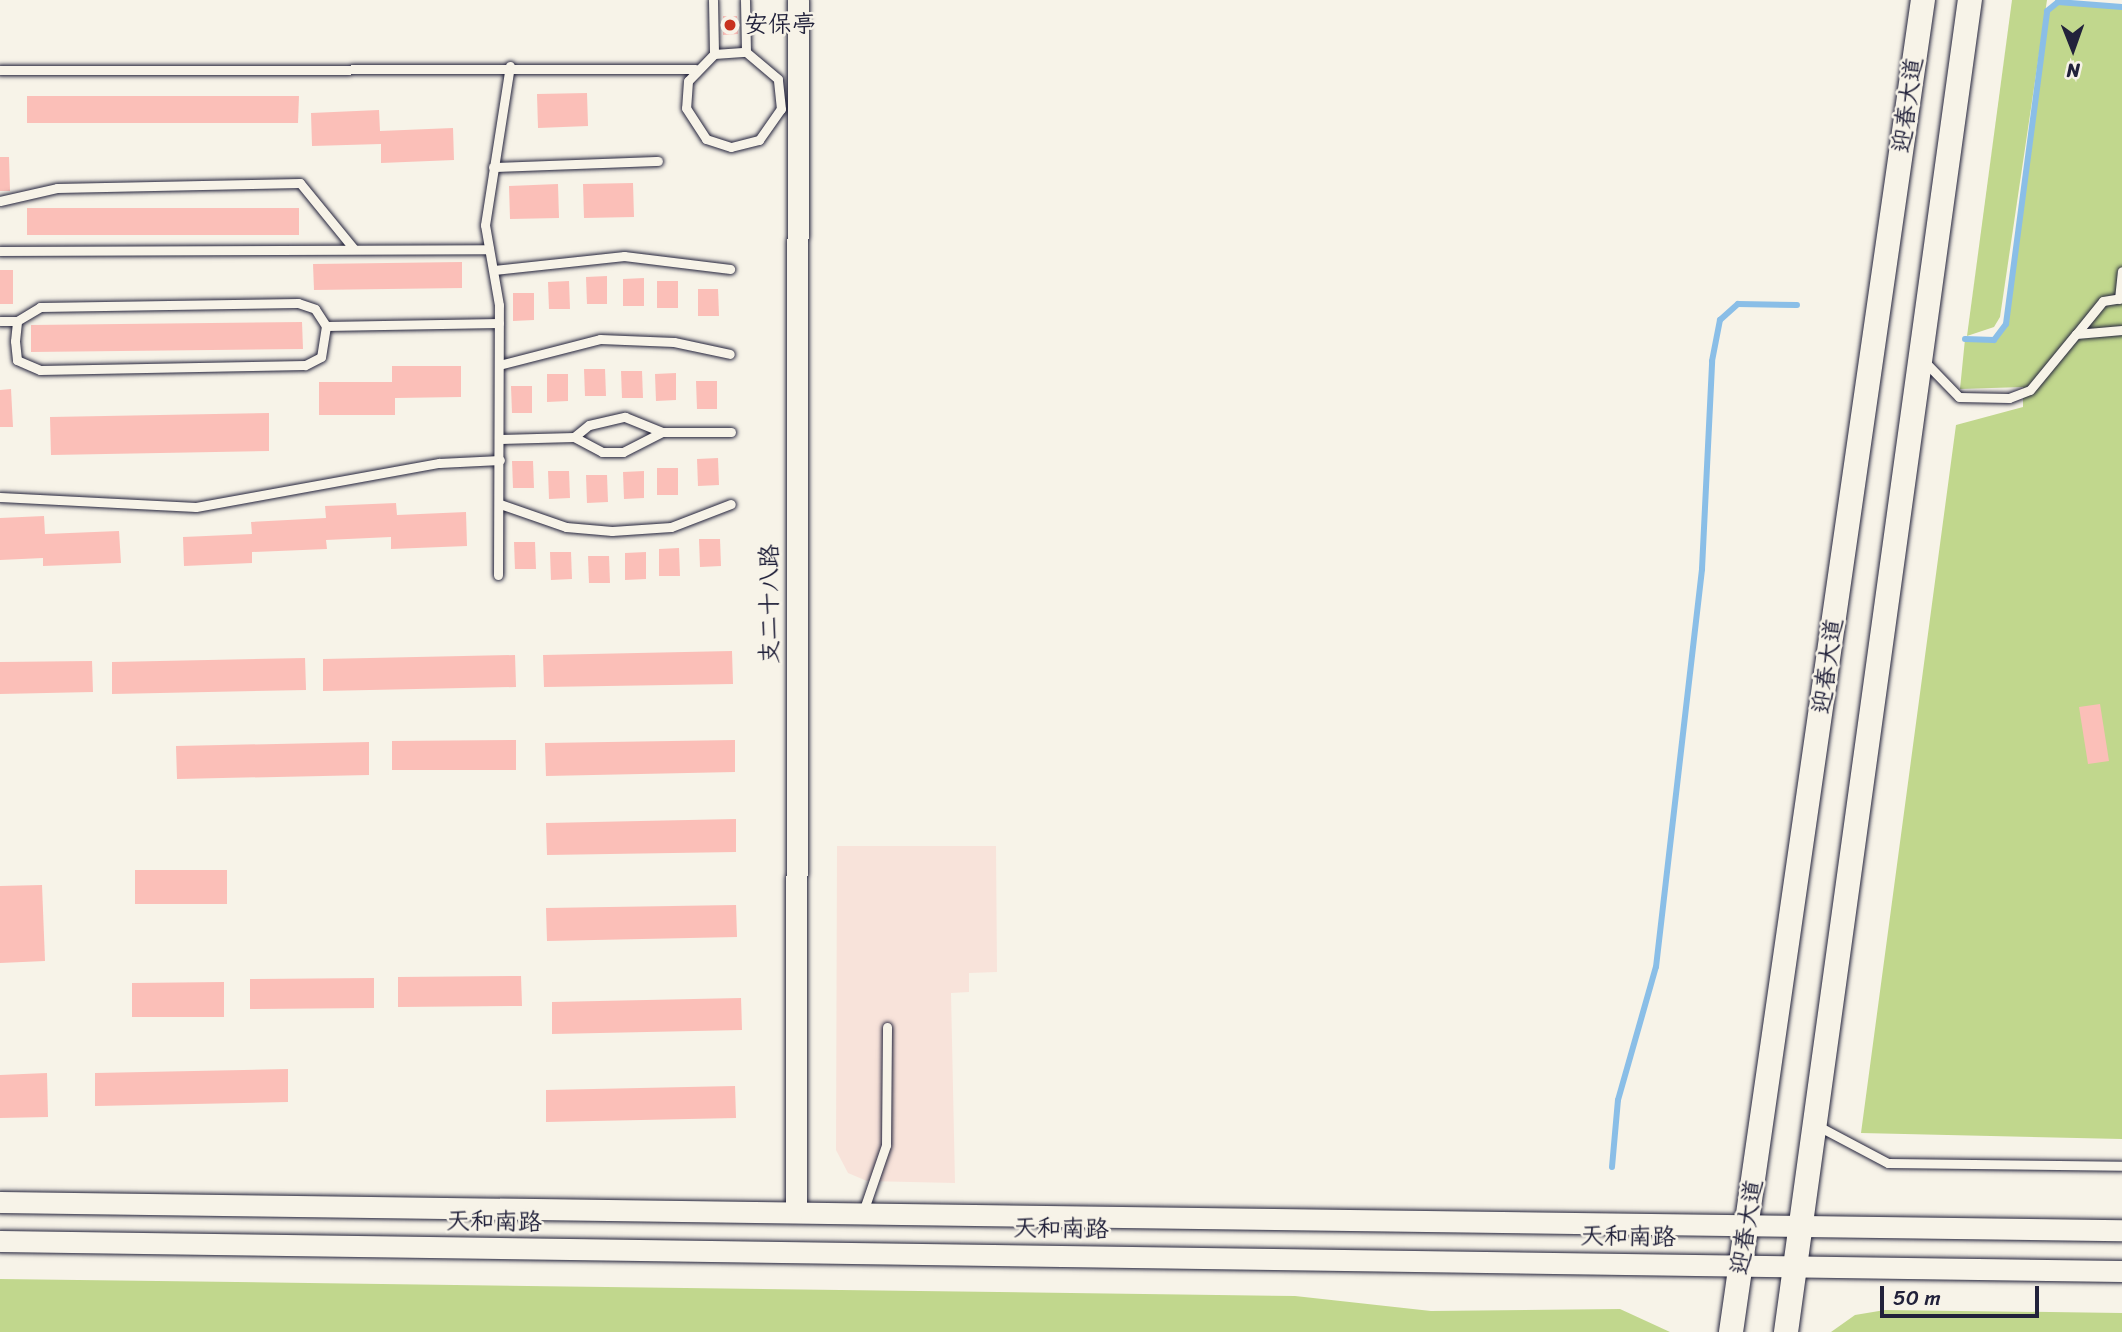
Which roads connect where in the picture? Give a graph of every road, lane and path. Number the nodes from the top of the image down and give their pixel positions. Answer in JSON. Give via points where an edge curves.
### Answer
{"nodes":[{"id":1,"x":713,"y":0,"type":"edge"},
{"id":2,"x":745,"y":0,"type":"edge"},
{"id":3,"x":797,"y":0,"type":"edge"},
{"id":4,"x":1923,"y":0,"type":"edge"},
{"id":5,"x":1970,"y":0,"type":"edge"},
{"id":6,"x":746,"y":52,"type":"junction"},
{"id":7,"x":714,"y":54,"type":"junction"},
{"id":8,"x":510,"y":66,"type":"junction"},
{"id":9,"x":695,"y":69,"type":"junction"},
{"id":10,"x":0,"y":70,"type":"edge"},
{"id":11,"x":658,"y":161,"type":"dead end"},
{"id":12,"x":493,"y":167,"type":"junction"},
{"id":13,"x":0,"y":201,"type":"edge"},
{"id":14,"x":354,"y":249,"type":"junction"},
{"id":15,"x":489,"y":249,"type":"junction"},
{"id":16,"x":0,"y":251,"type":"edge"},
{"id":17,"x":730,"y":269,"type":"dead end"},
{"id":18,"x":494,"y":270,"type":"junction"},
{"id":19,"x":2122,"y":271,"type":"edge"},
{"id":20,"x":2121,"y":299,"type":"edge"},
{"id":21,"x":0,"y":321,"type":"edge"},
{"id":22,"x":17,"y":321,"type":"junction"},
{"id":23,"x":499,"y":323,"type":"junction"},
{"id":24,"x":326,"y":327,"type":"junction"},
{"id":25,"x":2122,"y":330,"type":"edge"},
{"id":26,"x":2076,"y":334,"type":"junction"},
{"id":27,"x":730,"y":354,"type":"dead end"},
{"id":28,"x":1921,"y":357,"type":"junction"},
{"id":29,"x":499,"y":365,"type":"junction"},
{"id":30,"x":662,"y":432,"type":"junction"},
{"id":31,"x":731,"y":432,"type":"dead end"},
{"id":32,"x":573,"y":437,"type":"junction"},
{"id":33,"x":500,"y":439,"type":"junction"},
{"id":34,"x":500,"y":460,"type":"junction"},
{"id":35,"x":0,"y":497,"type":"edge"},
{"id":36,"x":500,"y":504,"type":"junction"},
{"id":37,"x":731,"y":504,"type":"dead end"},
{"id":38,"x":498,"y":575,"type":"dead end"},
{"id":39,"x":887,"y":1027,"type":"dead end"},
{"id":40,"x":1815,"y":1125,"type":"junction"},
{"id":41,"x":2122,"y":1166,"type":"edge"},
{"id":42,"x":0,"y":1202,"type":"edge"},
{"id":43,"x":796,"y":1208,"type":"junction"},
{"id":44,"x":864,"y":1209,"type":"junction"},
{"id":45,"x":1749,"y":1223,"type":"junction"},
{"id":46,"x":1802,"y":1225,"type":"junction"},
{"id":47,"x":2122,"y":1230,"type":"edge"},
{"id":48,"x":0,"y":1241,"type":"edge"},
{"id":49,"x":1741,"y":1265,"type":"junction"},
{"id":50,"x":1796,"y":1265,"type":"junction"},
{"id":51,"x":2122,"y":1271,"type":"edge"},
{"id":52,"x":1731,"y":1332,"type":"edge"},
{"id":53,"x":1787,"y":1332,"type":"edge"}],
"edges":[{"from":1,"to":7,"type":"lane"},
{"from":2,"to":6,"type":"lane"},
{"from":3,"to":43,"type":"street","name":"支二十八路"},
{"from":4,"to":45,"type":"main road","name":"迎春大道"},
{"from":5,"to":28,"type":"main road","name":"迎春大道"},
{"from":6,"to":7,"type":"lane"},
{"from":6,"to":9,"type":"lane","via":[[770,66],[782,94],[770,131],[746,145],[718,145],[690,121],[685,94]]},
{"from":7,"to":9,"type":"lane"},
{"from":8,"to":9,"type":"lane"},
{"from":8,"to":10,"type":"lane"},
{"from":8,"to":12,"type":"lane"},
{"from":11,"to":12,"type":"lane"},
{"from":12,"to":15,"type":"lane","via":[[485,225]]},
{"from":13,"to":14,"type":"lane","via":[[57,188],[300,183]]},
{"from":14,"to":15,"type":"lane"},
{"from":14,"to":16,"type":"lane"},
{"from":15,"to":18,"type":"lane"},
{"from":17,"to":18,"type":"lane","via":[[624,256]]},
{"from":18,"to":23,"type":"lane"},
{"from":19,"to":20,"type":"lane"},
{"from":20,"to":26,"type":"lane","via":[[2103,302]]},
{"from":21,"to":22,"type":"lane"},
{"from":22,"to":24,"type":"lane","via":[[40,307],[298,303],[315,309]]},
{"from":22,"to":24,"type":"lane","via":[[17,360],[40,370],[305,365],[321,357]]},
{"from":23,"to":24,"type":"lane"},
{"from":23,"to":29,"type":"lane"},
{"from":25,"to":26,"type":"lane"},
{"from":26,"to":28,"type":"lane","via":[[2030,390],[2009,398],[1959,397]]},
{"from":27,"to":29,"type":"lane","via":[[674,342],[600,340]]},
{"from":28,"to":40,"type":"main road","name":"迎春大道"},
{"from":29,"to":33,"type":"lane"},
{"from":30,"to":31,"type":"lane"},
{"from":30,"to":32,"type":"lane","via":[[625,417],[589,425]]},
{"from":30,"to":32,"type":"lane","via":[[622,452],[601,452]]},
{"from":32,"to":33,"type":"lane"},
{"from":33,"to":34,"type":"lane"},
{"from":34,"to":35,"type":"lane","via":[[439,463],[196,507]]},
{"from":34,"to":36,"type":"lane"},
{"from":36,"to":37,"type":"lane","via":[[566,527],[612,531],[692,523]]},
{"from":36,"to":38,"type":"lane"},
{"from":39,"to":44,"type":"lane","via":[[886,1145]]},
{"from":40,"to":41,"type":"lane","via":[[1888,1163]]},
{"from":40,"to":46,"type":"main road","name":"迎春大道"},
{"from":42,"to":43,"type":"street","name":"天和南路"},
{"from":43,"to":44,"type":"street","name":"天和南路"},
{"from":44,"to":45,"type":"street","name":"天和南路"},
{"from":45,"to":46,"type":"street","name":"天和南路"},
{"from":45,"to":49,"type":"main road","name":"迎春大道"},
{"from":46,"to":47,"type":"street","name":"天和南路"},
{"from":46,"to":50,"type":"main road","name":"迎春大道"},
{"from":48,"to":49,"type":"street","name":"天和南路"},
{"from":49,"to":50,"type":"street","name":"天和南路"},
{"from":49,"to":52,"type":"main road","name":"迎春大道"},
{"from":50,"to":51,"type":"street","name":"天和南路"},
{"from":50,"to":53,"type":"main road","name":"迎春大道"}]}
